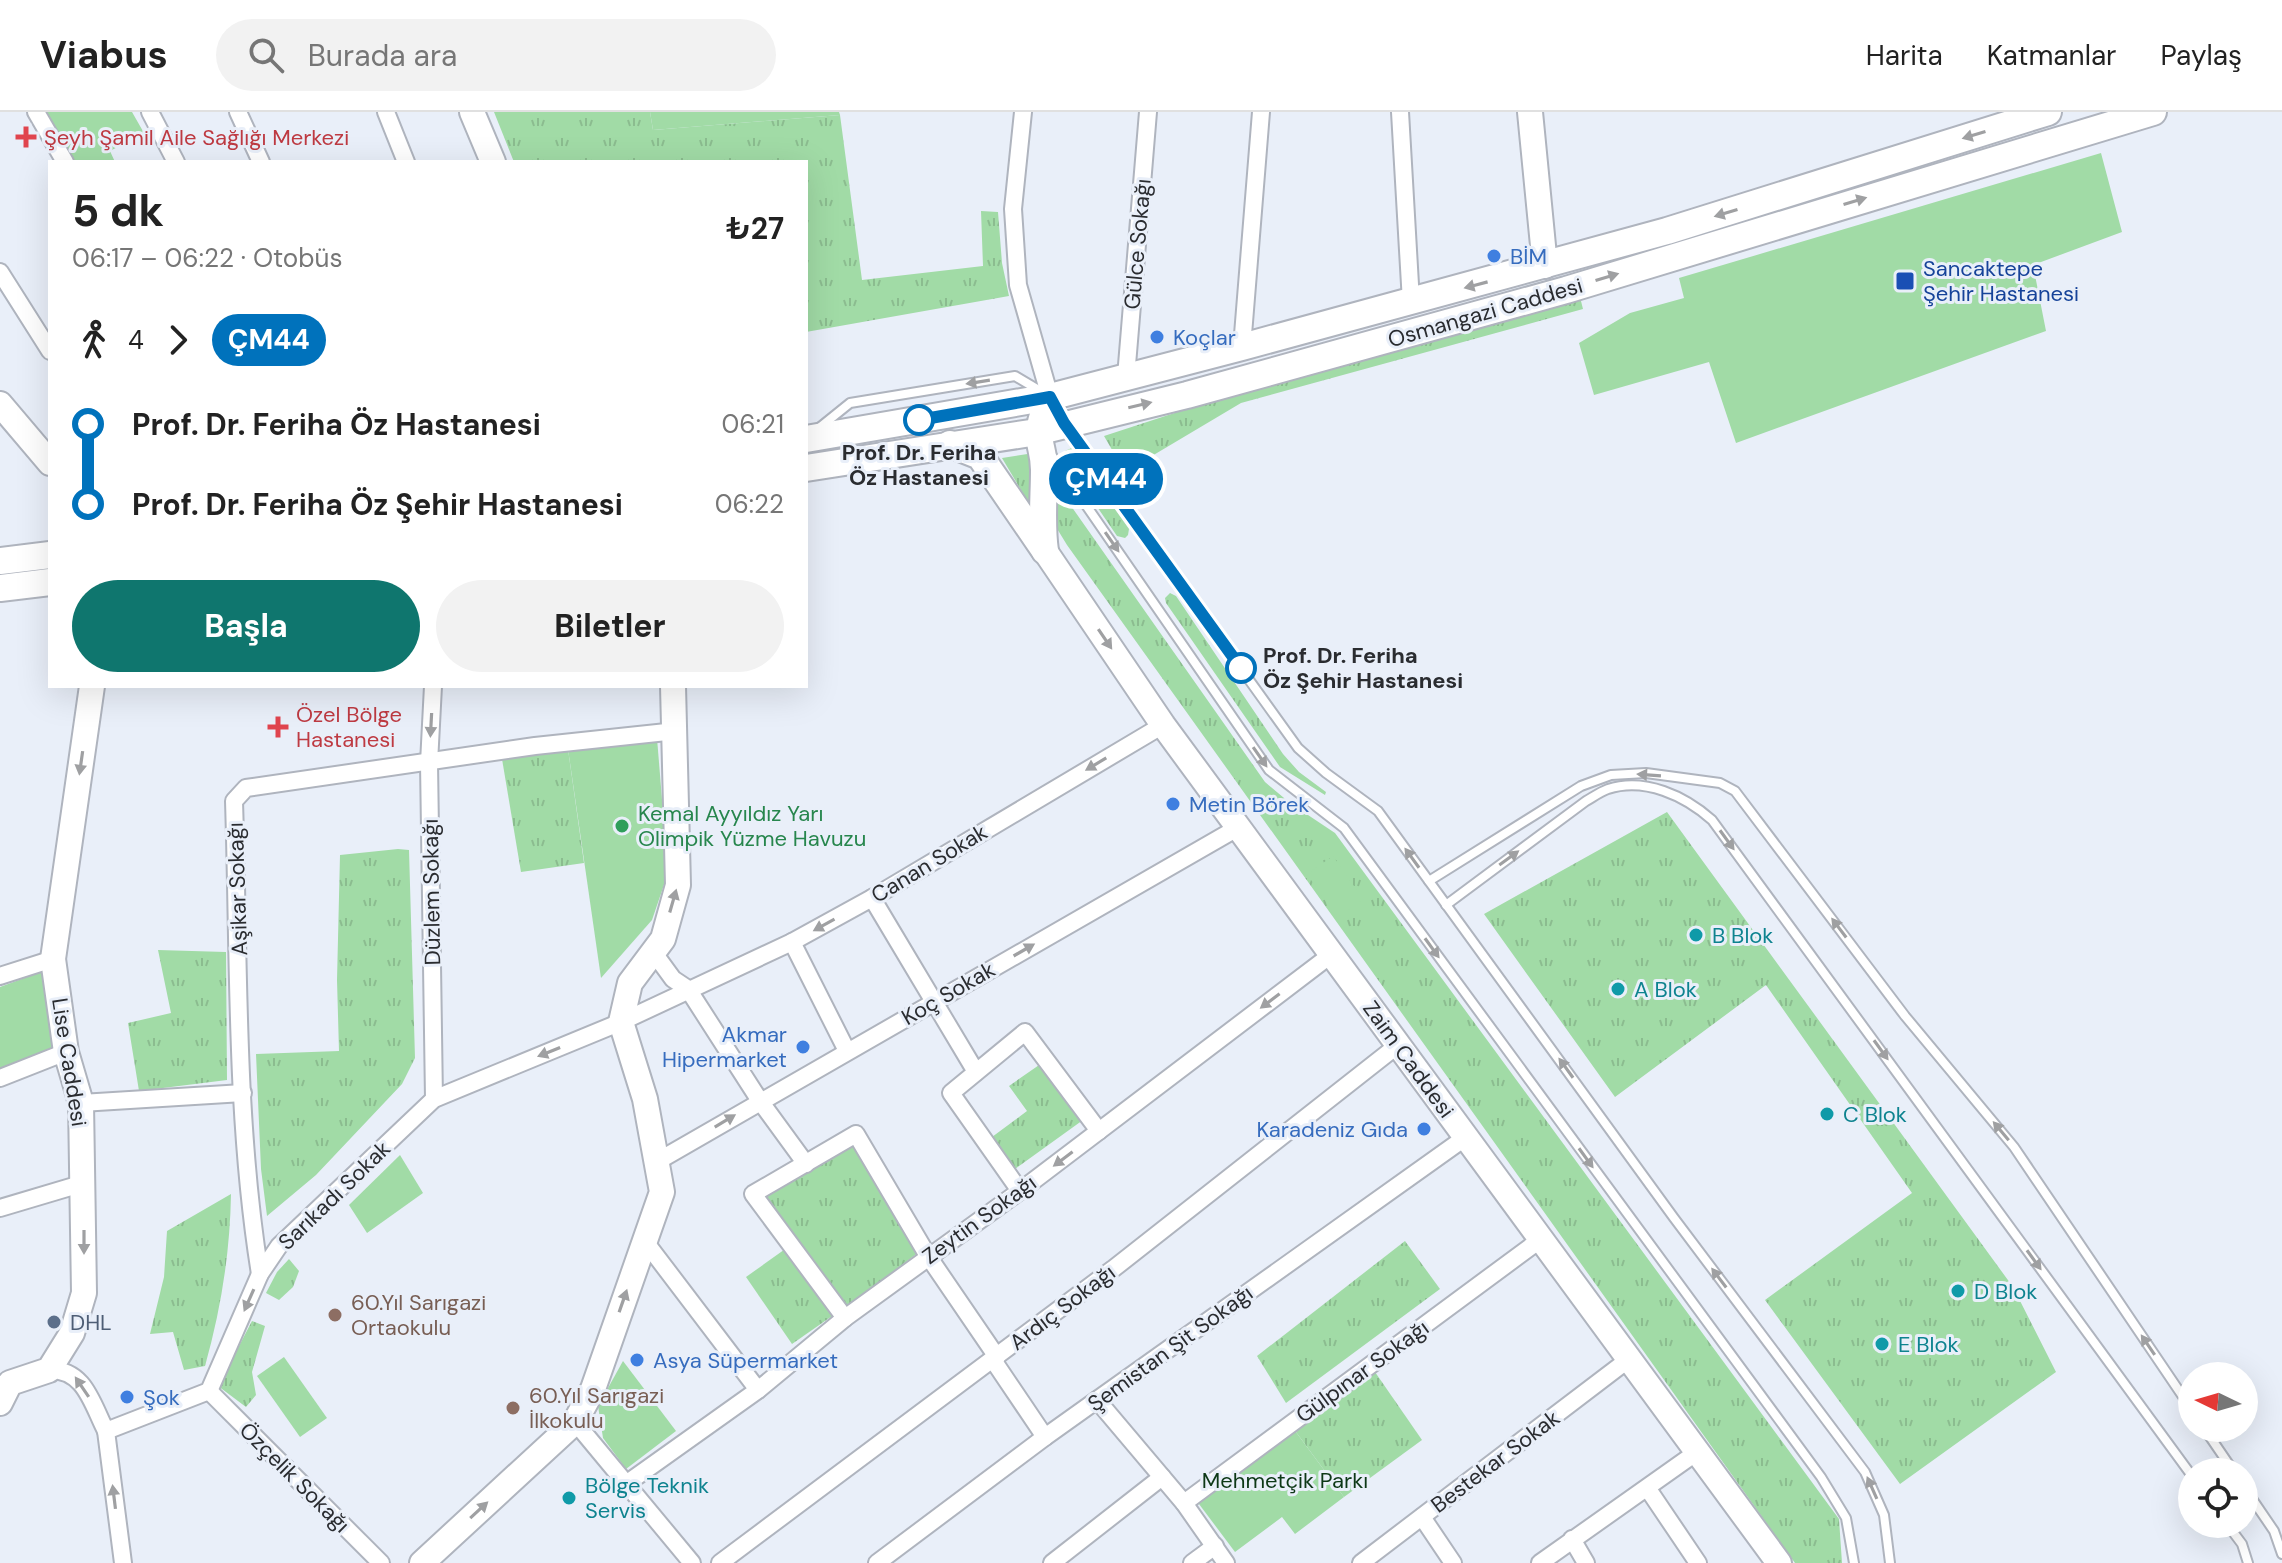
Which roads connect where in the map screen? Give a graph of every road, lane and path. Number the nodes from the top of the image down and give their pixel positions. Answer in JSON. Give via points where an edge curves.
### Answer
{"nodes":[{"id":1,"x":36,"y":112,"type":"edge"},
{"id":2,"x":150,"y":112,"type":"edge"},
{"id":3,"x":238,"y":112,"type":"edge"},
{"id":4,"x":386,"y":112,"type":"edge"},
{"id":5,"x":472,"y":112,"type":"edge"},
{"id":6,"x":1023,"y":112,"type":"edge"},
{"id":7,"x":1148,"y":112,"type":"edge"},
{"id":8,"x":1261,"y":112,"type":"edge"},
{"id":9,"x":1400,"y":112,"type":"edge"},
{"id":10,"x":1530,"y":112,"type":"edge"},
{"id":11,"x":2048,"y":112,"type":"edge"},
{"id":12,"x":2153,"y":112,"type":"edge"},
{"id":13,"x":64,"y":160,"type":"edge"},
{"id":14,"x":175,"y":160,"type":"edge"},
{"id":15,"x":260,"y":160,"type":"edge"},
{"id":16,"x":405,"y":160,"type":"edge"},
{"id":17,"x":492,"y":160,"type":"edge"},
{"id":18,"x":1545,"y":266,"type":"junction"},
{"id":19,"x":0,"y":272,"type":"edge"},
{"id":20,"x":1411,"y":302,"type":"junction"},
{"id":21,"x":1242,"y":347,"type":"junction"},
{"id":22,"x":48,"y":348,"type":"edge"},
{"id":23,"x":1126,"y":377,"type":"junction"},
{"id":24,"x":1050,"y":397,"type":"junction"},
{"id":25,"x":0,"y":404,"type":"edge"},
{"id":26,"x":1064,"y":423,"type":"junction"},
{"id":27,"x":1037,"y":432,"type":"junction"},
{"id":28,"x":808,"y":439,"type":"edge"},
{"id":29,"x":950,"y":444,"type":"junction"},
{"id":30,"x":48,"y":461,"type":"edge"},
{"id":31,"x":808,"y":468,"type":"edge"},
{"id":32,"x":1045,"y":551,"type":"junction"},
{"id":33,"x":48,"y":555,"type":"edge"},
{"id":34,"x":0,"y":561,"type":"edge"},
{"id":35,"x":48,"y":582,"type":"edge"},
{"id":36,"x":0,"y":588,"type":"edge"},
{"id":37,"x":92,"y":688,"type":"edge"},
{"id":38,"x":433,"y":688,"type":"edge"},
{"id":39,"x":673,"y":688,"type":"edge"},
{"id":40,"x":1163,"y":725,"type":"junction"},
{"id":41,"x":676,"y":731,"type":"junction"},
{"id":42,"x":429,"y":763,"type":"junction"},
{"id":43,"x":1239,"y":827,"type":"junction"},
{"id":44,"x":1429,"y":881,"type":"junction"},
{"id":45,"x":872,"y":898,"type":"junction"},
{"id":46,"x":1446,"y":905,"type":"junction"},
{"id":47,"x":792,"y":942,"type":"junction"},
{"id":48,"x":654,"y":953,"type":"junction"},
{"id":49,"x":1332,"y":954,"type":"junction"},
{"id":50,"x":53,"y":959,"type":"junction"},
{"id":51,"x":0,"y":976,"type":"edge"},
{"id":52,"x":688,"y":989,"type":"junction"},
{"id":53,"x":934,"y":1001,"type":"junction"},
{"id":54,"x":621,"y":1022,"type":"junction"},
{"id":55,"x":1398,"y":1045,"type":"junction"},
{"id":56,"x":847,"y":1051,"type":"junction"},
{"id":57,"x":66,"y":1052,"type":"junction"},
{"id":58,"x":976,"y":1072,"type":"junction"},
{"id":59,"x":0,"y":1078,"type":"edge"},
{"id":60,"x":243,"y":1093,"type":"junction"},
{"id":61,"x":434,"y":1099,"type":"junction"},
{"id":62,"x":760,"y":1101,"type":"junction"},
{"id":63,"x":81,"y":1103,"type":"junction"},
{"id":64,"x":1099,"y":1131,"type":"junction"},
{"id":65,"x":1466,"y":1137,"type":"junction"},
{"id":66,"x":658,"y":1161,"type":"junction"},
{"id":67,"x":806,"y":1164,"type":"junction"},
{"id":68,"x":84,"y":1183,"type":"junction"},
{"id":69,"x":1020,"y":1191,"type":"junction"},
{"id":70,"x":0,"y":1208,"type":"edge"},
{"id":71,"x":1541,"y":1239,"type":"junction"},
{"id":72,"x":644,"y":1240,"type":"junction"},
{"id":73,"x":928,"y":1256,"type":"junction"},
{"id":74,"x":260,"y":1274,"type":"junction"},
{"id":75,"x":845,"y":1318,"type":"junction"},
{"id":76,"x":995,"y":1358,"type":"junction"},
{"id":77,"x":1629,"y":1359,"type":"junction"},
{"id":78,"x":49,"y":1370,"type":"junction"},
{"id":79,"x":3,"y":1386,"type":"edge"},
{"id":80,"x":2178,"y":1389,"type":"edge"},
{"id":81,"x":758,"y":1390,"type":"junction"},
{"id":82,"x":209,"y":1391,"type":"junction"},
{"id":83,"x":1097,"y":1400,"type":"junction"},
{"id":84,"x":575,"y":1422,"type":"junction"},
{"id":85,"x":106,"y":1431,"type":"junction"},
{"id":86,"x":1045,"y":1437,"type":"junction"},
{"id":87,"x":1697,"y":1452,"type":"junction"},
{"id":88,"x":2179,"y":1458,"type":"edge"},
{"id":89,"x":1162,"y":1477,"type":"junction"},
{"id":90,"x":626,"y":1484,"type":"junction"},
{"id":91,"x":1648,"y":1489,"type":"junction"},
{"id":92,"x":1184,"y":1503,"type":"junction"},
{"id":93,"x":2258,"y":1508,"type":"edge"},
{"id":94,"x":1422,"y":1517,"type":"junction"},
{"id":95,"x":2238,"y":1538,"type":"edge"},
{"id":96,"x":1572,"y":1539,"type":"junction"},
{"id":97,"x":1215,"y":1546,"type":"junction"},
{"id":98,"x":2282,"y":1554,"type":"edge"},
{"id":99,"x":123,"y":1563,"type":"edge"},
{"id":100,"x":381,"y":1563,"type":"edge"},
{"id":101,"x":422,"y":1563,"type":"edge"},
{"id":102,"x":692,"y":1563,"type":"edge"},
{"id":103,"x":720,"y":1563,"type":"edge"},
{"id":104,"x":877,"y":1563,"type":"edge"},
{"id":105,"x":1052,"y":1563,"type":"edge"},
{"id":106,"x":1192,"y":1563,"type":"edge"},
{"id":107,"x":1226,"y":1563,"type":"edge"},
{"id":108,"x":1361,"y":1563,"type":"edge"},
{"id":109,"x":1453,"y":1563,"type":"edge"},
{"id":110,"x":1540,"y":1563,"type":"edge"},
{"id":111,"x":1586,"y":1563,"type":"edge"},
{"id":112,"x":1698,"y":1563,"type":"edge"},
{"id":113,"x":1779,"y":1563,"type":"edge"},
{"id":114,"x":1854,"y":1563,"type":"edge"},
{"id":115,"x":1890,"y":1563,"type":"edge"},
{"id":116,"x":2248,"y":1563,"type":"edge"}],
"edges":[{"from":1,"to":13,"type":"street"},
{"from":2,"to":14,"type":"street"},
{"from":3,"to":15,"type":"street"},
{"from":4,"to":16,"type":"street"},
{"from":5,"to":17,"type":"main road"},
{"from":6,"to":24,"type":"street","via":[[1013,209],[1018,285]]},
{"from":7,"to":23,"type":"street","name":"Gülce Sokağı"},
{"from":8,"to":21,"type":"street"},
{"from":9,"to":20,"type":"street"},
{"from":10,"to":18,"type":"main road"},
{"from":11,"to":18,"type":"main road","name":"Osmangazi Caddesi","one_way":true},
{"from":26,"to":12,"type":"main road","name":"Osmangazi Caddesi","one_way":true,"via":[[1187,395],[1566,290]]},
{"from":18,"to":20,"type":"main road","name":"Osmangazi Caddesi","one_way":true},
{"from":19,"to":22,"type":"street"},
{"from":20,"to":21,"type":"main road","name":"Osmangazi Caddesi"},
{"from":21,"to":23,"type":"main road","name":"Osmangazi Caddesi"},
{"from":23,"to":24,"type":"main road","name":"Osmangazi Caddesi"},
{"from":24,"to":26,"type":"main road"},
{"from":24,"to":27,"type":"main road"},
{"from":24,"to":28,"type":"main road","name":"Osmangazi Caddesi","one_way":true},
{"from":25,"to":30,"type":"main road"},
{"from":26,"to":27,"type":"main road","name":"Osmangazi Caddesi"},
{"from":44,"to":26,"type":"lane","one_way":true,"via":[[1378,811],[1298,748]]},
{"from":27,"to":29,"type":"main road","name":"Osmangazi Caddesi"},
{"from":27,"to":32,"type":"main road","via":[[1044,465]]},
{"from":27,"to":114,"type":"lane","one_way":true,"via":[[1269,770],[1344,828],[1821,1477],[1846,1518]]},
{"from":29,"to":31,"type":"main road","name":"Osmangazi Caddesi"},
{"from":29,"to":32,"type":"main road","via":[[980,456]]},
{"from":32,"to":40,"type":"main road","name":"Zaim Caddesi","one_way":true},
{"from":33,"to":34,"type":"main road"},
{"from":35,"to":36,"type":"main road"},
{"from":37,"to":50,"type":"main road","name":"Lise Caddesi","one_way":true},
{"from":38,"to":42,"type":"street","name":"Düzlem Sokağı","one_way":true},
{"from":39,"to":41,"type":"main road"},
{"from":40,"to":43,"type":"main road","name":"Zaim Caddesi"},
{"from":40,"to":45,"type":"street","name":"Canan Sokak","one_way":true},
{"from":41,"to":42,"type":"street","name":"Aşikar Sokağı"},
{"from":48,"to":41,"type":"main road","one_way":true,"via":[[678,885]]},
{"from":42,"to":60,"type":"street","name":"Aşikar Sokağı","via":[[246,788],[234,801]]},
{"from":42,"to":61,"type":"street","name":"Düzlem Sokağı"},
{"from":43,"to":49,"type":"main road","name":"Zaim Caddesi"},
{"from":53,"to":43,"type":"street","name":"Koç Sokak","one_way":true},
{"from":44,"to":46,"type":"lane"},
{"from":80,"to":44,"type":"lane","one_way":true,"via":[[2014,1147],[1905,1016],[1735,791],[1720,783],[1646,773],[1611,775],[1581,786]]},
{"from":45,"to":47,"type":"street","name":"Canan Sokak","one_way":true},
{"from":45,"to":53,"type":"street"},
{"from":46,"to":88,"type":"lane","one_way":true,"via":[[1608,789],[1632,786],[1691,802],[1712,820]]},
{"from":115,"to":46,"type":"lane","one_way":true,"via":[[1884,1515],[1865,1472]]},
{"from":47,"to":52,"type":"street","name":"Canan Sokak"},
{"from":47,"to":56,"type":"street"},
{"from":48,"to":52,"type":"street","via":[[673,979]]},
{"from":48,"to":54,"type":"main road","via":[[630,983]]},
{"from":49,"to":55,"type":"main road","name":"Zaim Caddesi"},
{"from":49,"to":64,"type":"street","name":"Zeytin Sokağı","one_way":true},
{"from":50,"to":51,"type":"street"},
{"from":50,"to":57,"type":"main road","name":"Lise Caddesi"},
{"from":52,"to":54,"type":"street","name":"Canan Sokak"},
{"from":52,"to":62,"type":"street"},
{"from":53,"to":56,"type":"street","name":"Koç Sokak"},
{"from":53,"to":58,"type":"street"},
{"from":54,"to":61,"type":"street","name":"Sarıkadı Sokak","one_way":true},
{"from":54,"to":66,"type":"main road"},
{"from":55,"to":65,"type":"main road","name":"Zaim Caddesi"},
{"from":55,"to":76,"type":"street","name":"Ardıç Sokağı"},
{"from":56,"to":62,"type":"street","name":"Koç Sokak"},
{"from":57,"to":59,"type":"street"},
{"from":57,"to":63,"type":"main road","name":"Lise Caddesi"},
{"from":58,"to":64,"type":"street","via":[[1025,1032]]},
{"from":58,"to":69,"type":"street","via":[[951,1093]]},
{"from":60,"to":63,"type":"street"},
{"from":60,"to":74,"type":"street","name":"Aşikar Sokağı"},
{"from":61,"to":74,"type":"street","name":"Sarıkadı Sokak","via":[[279,1246]]},
{"from":66,"to":62,"type":"street","name":"Koç Sokak","one_way":true},
{"from":62,"to":67,"type":"street"},
{"from":63,"to":68,"type":"main road","name":"Lise Caddesi"},
{"from":64,"to":69,"type":"street","name":"Zeytin Sokağı","one_way":true},
{"from":65,"to":71,"type":"main road","name":"Zaim Caddesi"},
{"from":65,"to":83,"type":"street","name":"Şemistan Şit Sokağı"},
{"from":66,"to":72,"type":"main road","via":[[662,1192]]},
{"from":67,"to":73,"type":"street","via":[[856,1134]]},
{"from":67,"to":75,"type":"street","via":[[753,1194]]},
{"from":68,"to":70,"type":"street"},
{"from":68,"to":78,"type":"main road","name":"Lise Caddesi","one_way":true,"via":[[84,1293],[72,1333]]},
{"from":69,"to":73,"type":"street","name":"Zeytin Sokağı"},
{"from":71,"to":77,"type":"main road","name":"Zaim Caddesi"},
{"from":71,"to":92,"type":"street","name":"Gülpınar Sokağı"},
{"from":72,"to":81,"type":"street"},
{"from":84,"to":72,"type":"main road","one_way":true,"via":[[593,1389]]},
{"from":73,"to":75,"type":"street","name":"Zeytin Sokağı"},
{"from":73,"to":76,"type":"street"},
{"from":74,"to":82,"type":"street","name":"Sarıkadı Sokak","one_way":true},
{"from":75,"to":81,"type":"street","name":"Zeytin Sokağı"},
{"from":76,"to":86,"type":"street"},
{"from":76,"to":103,"type":"street","name":"Ardıç Sokağı"},
{"from":77,"to":87,"type":"main road","name":"Zaim Caddesi"},
{"from":77,"to":94,"type":"street","name":"Bestekar Sokak"},
{"from":78,"to":79,"type":"main road"},
{"from":85,"to":78,"type":"street","one_way":true,"via":[[74,1375]]},
{"from":81,"to":90,"type":"street","name":"Zeytin Sokağı"},
{"from":82,"to":85,"type":"street"},
{"from":82,"to":100,"type":"street","name":"Özçelik Sokağı"},
{"from":83,"to":86,"type":"street","name":"Şemistan Şit Sokağı"},
{"from":83,"to":89,"type":"street"},
{"from":84,"to":90,"type":"street"},
{"from":101,"to":84,"type":"main road","one_way":true},
{"from":99,"to":85,"type":"street","one_way":true},
{"from":86,"to":104,"type":"street","name":"Şemistan Şit Sokağı"},
{"from":87,"to":91,"type":"street"},
{"from":87,"to":113,"type":"main road","name":"Zaim Caddesi"},
{"from":89,"to":92,"type":"street"},
{"from":89,"to":105,"type":"street"},
{"from":90,"to":102,"type":"street"},
{"from":91,"to":96,"type":"street"},
{"from":91,"to":112,"type":"street"},
{"from":92,"to":97,"type":"street"},
{"from":93,"to":98,"type":"lane"},
{"from":94,"to":108,"type":"street","name":"Bestekar Sokak"},
{"from":94,"to":109,"type":"street"},
{"from":95,"to":116,"type":"lane"},
{"from":96,"to":110,"type":"street"},
{"from":96,"to":111,"type":"street"},
{"from":97,"to":106,"type":"street"},
{"from":97,"to":107,"type":"street"}]}
